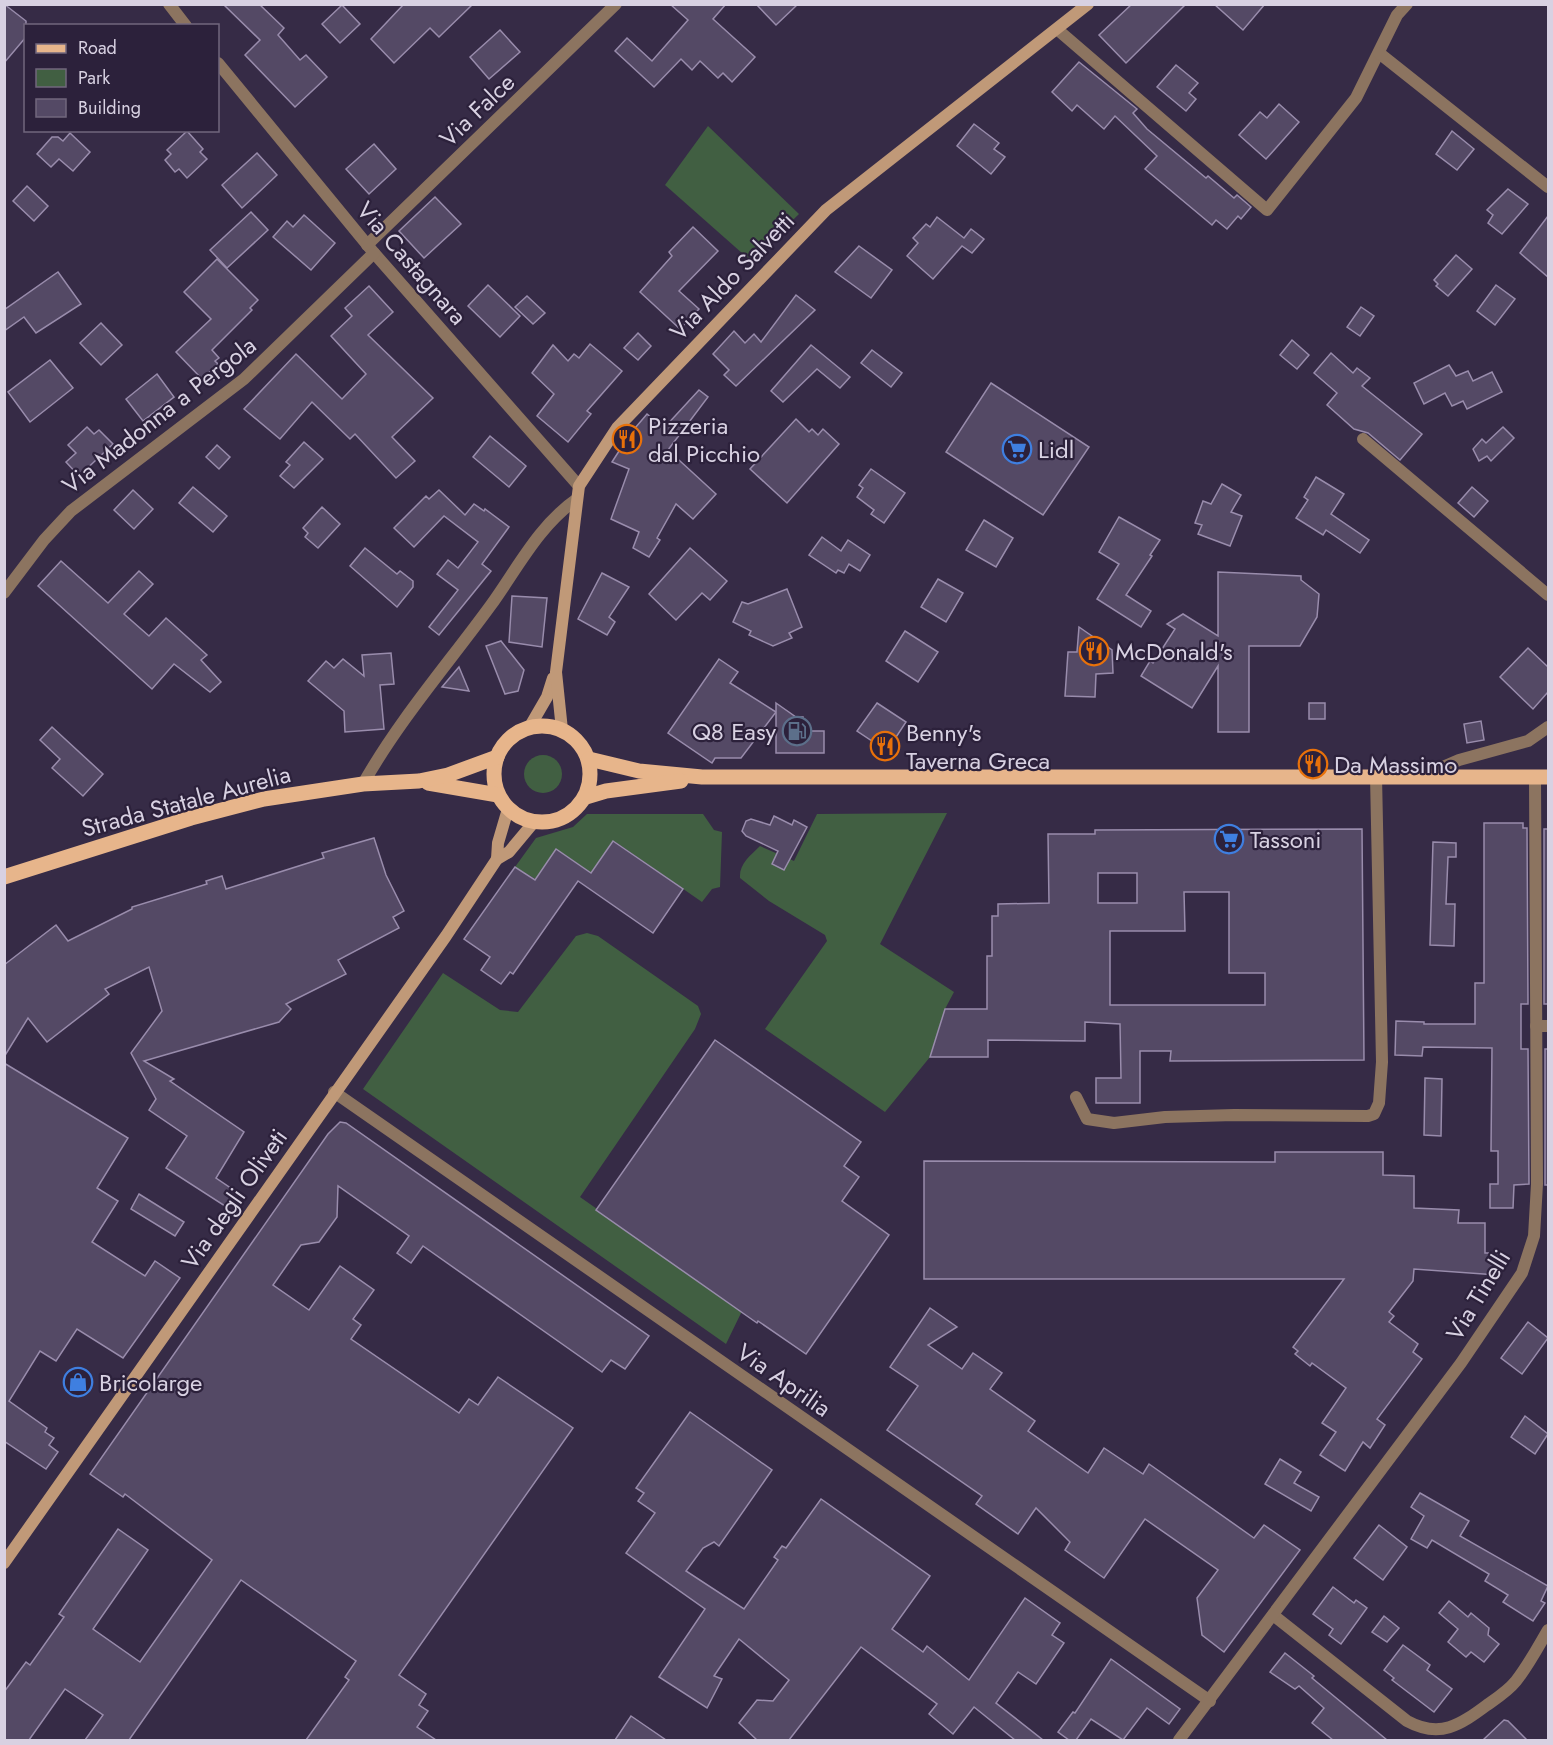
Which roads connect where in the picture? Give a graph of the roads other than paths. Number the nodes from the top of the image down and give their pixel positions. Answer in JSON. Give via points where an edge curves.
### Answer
{"nodes":[{"id":1,"x":169,"y":4,"type":"edge"},
{"id":2,"x":616,"y":4,"type":"edge"},
{"id":3,"x":1088,"y":4,"type":"edge"},
{"id":4,"x":1407,"y":4,"type":"edge"},
{"id":5,"x":184,"y":24,"type":"edge"},
{"id":6,"x":1058,"y":30,"type":"junction"},
{"id":7,"x":1379,"y":53,"type":"junction"},
{"id":8,"x":219,"y":64,"type":"edge"},
{"id":9,"x":1548,"y":187,"type":"edge"},
{"id":10,"x":370,"y":249,"type":"junction"},
{"id":11,"x":1363,"y":439,"type":"dead end"},
{"id":12,"x":578,"y":493,"type":"junction"},
{"id":13,"x":4,"y":593,"type":"edge"},
{"id":14,"x":1548,"y":595,"type":"edge"},
{"id":15,"x":556,"y":672,"type":"junction"},
{"id":16,"x":1548,"y":727,"type":"edge"},
{"id":17,"x":529,"y":728,"type":"junction"},
{"id":18,"x":562,"y":730,"type":"junction"},
{"id":19,"x":497,"y":757,"type":"junction"},
{"id":20,"x":589,"y":759,"type":"junction"},
{"id":21,"x":1376,"y":776,"type":"junction"},
{"id":22,"x":1420,"y":776,"type":"junction"},
{"id":23,"x":702,"y":777,"type":"junction"},
{"id":24,"x":1542,"y":777,"type":"edge"},
{"id":25,"x":419,"y":781,"type":"junction"},
{"id":26,"x":363,"y":784,"type":"junction"},
{"id":27,"x":498,"y":795,"type":"junction"},
{"id":28,"x":586,"y":797,"type":"junction"},
{"id":29,"x":508,"y":809,"type":"junction"},
{"id":30,"x":534,"y":822,"type":"junction"},
{"id":31,"x":497,"y":859,"type":"junction"},
{"id":32,"x":4,"y":877,"type":"edge"},
{"id":33,"x":1542,"y":1026,"type":"edge"},
{"id":34,"x":334,"y":1092,"type":"junction"},
{"id":35,"x":1077,"y":1097,"type":"dead end"},
{"id":36,"x":4,"y":1563,"type":"edge"},
{"id":37,"x":1273,"y":1615,"type":"junction"},
{"id":38,"x":1548,"y":1630,"type":"edge"},
{"id":39,"x":1210,"y":1701,"type":"junction"},
{"id":40,"x":1420,"y":1735,"type":"edge"},
{"id":41,"x":1179,"y":1740,"type":"edge"}],
"edges":[{"from":1,"to":5,"type":"street"},
{"from":2,"to":10,"type":"street","name":"Via Falce"},
{"from":3,"to":6,"type":"street","name":"Via Aldo Salvetti"},
{"from":4,"to":7,"type":"street","via":[[1397,15]]},
{"from":6,"to":7,"type":"street","via":[[1267,210],[1356,98]]},
{"from":6,"to":12,"type":"street","name":"Via Aldo Salvetti","via":[[826,210],[643,398],[617,428]]},
{"from":7,"to":9,"type":"street"},
{"from":8,"to":10,"type":"street","name":"Via Castagnara"},
{"from":10,"to":12,"type":"street","name":"Via Castagnara"},
{"from":10,"to":13,"type":"street","name":"Via Madonna a Pergola","via":[[244,379],[71,510]]},
{"from":11,"to":14,"type":"street"},
{"from":12,"to":15,"type":"street","name":"Via Aldo Salvetti"},
{"from":12,"to":26,"type":"street","via":[[538,537],[384,746]]},
{"from":15,"to":17,"type":"street","name":"Via Aldo Salvetti"},
{"from":15,"to":18,"type":"street","name":"Via Aldo Salvetti"},
{"from":16,"to":22,"type":"street","via":[[1528,741],[1459,760]]},
{"from":17,"to":18,"type":"main road"},
{"from":17,"to":19,"type":"main road","via":[[515,734]]},
{"from":18,"to":20,"type":"main road","via":[[574,737]]},
{"from":19,"to":25,"type":"main road","name":"Strada Statale Aurelia"},
{"from":19,"to":27,"type":"main road","via":[[494,782]]},
{"from":20,"to":23,"type":"main road","via":[[639,771]]},
{"from":20,"to":28,"type":"main road","via":[[591,772]]},
{"from":21,"to":22,"type":"main road"},
{"from":21,"to":23,"type":"main road"},
{"from":21,"to":35,"type":"street","via":[[1382,1062],[1378,1109],[1374,1114],[1165,1117],[1114,1123],[1087,1119]]},
{"from":22,"to":24,"type":"main road"},
{"from":23,"to":28,"type":"main road"},
{"from":24,"to":33,"type":"street","name":"Via Tinelli"},
{"from":25,"to":26,"type":"main road","name":"Strada Statale Aurelia"},
{"from":25,"to":27,"type":"main road","name":"Strada Statale Aurelia"},
{"from":26,"to":32,"type":"main road","name":"Strada Statale Aurelia","via":[[300,792],[191,818]]},
{"from":27,"to":29,"type":"main road"},
{"from":28,"to":30,"type":"main road","via":[[564,818]]},
{"from":29,"to":30,"type":"main road"},
{"from":29,"to":31,"type":"street","name":"Via degli Oliveti"},
{"from":30,"to":31,"type":"street","name":"Via degli Oliveti","via":[[509,852]]},
{"from":31,"to":34,"type":"street","name":"Via degli Oliveti"},
{"from":33,"to":37,"type":"street","name":"Via Tinelli","via":[[1534,1236],[1522,1273],[1461,1363]]},
{"from":34,"to":36,"type":"street","name":"Via degli Oliveti"},
{"from":34,"to":39,"type":"street","name":"Via Aprilia"},
{"from":37,"to":39,"type":"street","name":"Via Tinelli"},
{"from":37,"to":40,"type":"street"},
{"from":38,"to":40,"type":"street","via":[[1515,1683],[1462,1724]]},
{"from":39,"to":41,"type":"street","name":"Via Tinelli"}]}
